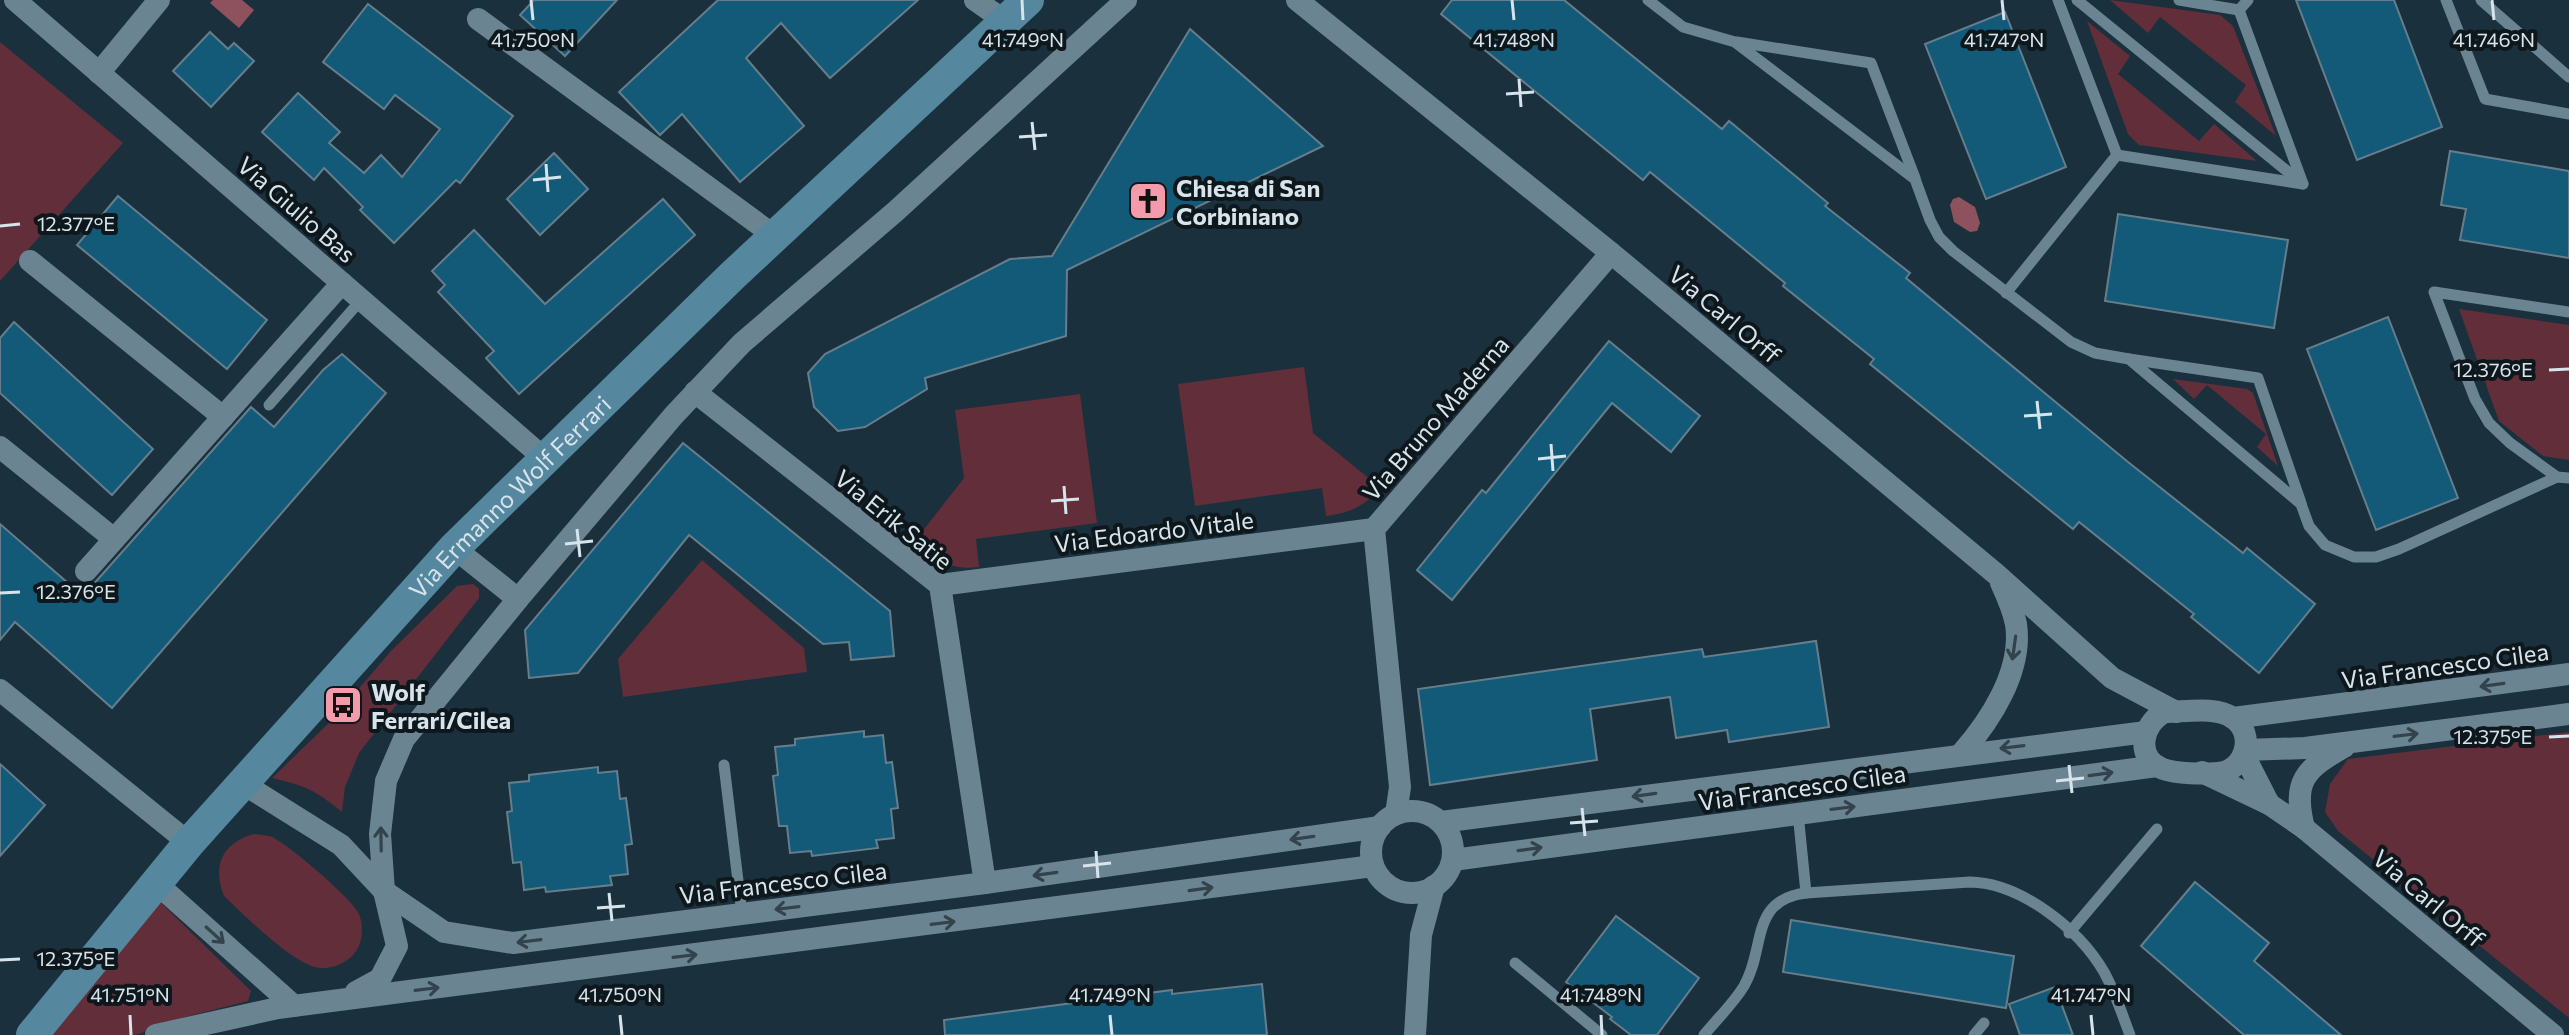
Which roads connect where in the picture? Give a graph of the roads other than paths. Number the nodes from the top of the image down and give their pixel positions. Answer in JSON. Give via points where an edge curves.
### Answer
{"nodes":[{"id":1,"x":15,"y":0,"type":"edge"},
{"id":2,"x":159,"y":0,"type":"edge"},
{"id":3,"x":975,"y":0,"type":"edge"},
{"id":4,"x":1126,"y":0,"type":"edge"},
{"id":5,"x":1297,"y":0,"type":"edge"},
{"id":6,"x":1648,"y":0,"type":"edge"},
{"id":7,"x":2058,"y":0,"type":"edge"},
{"id":8,"x":2077,"y":0,"type":"edge"},
{"id":9,"x":2179,"y":0,"type":"edge"},
{"id":10,"x":2248,"y":0,"type":"edge"},
{"id":11,"x":2446,"y":0,"type":"edge"},
{"id":12,"x":2481,"y":0,"type":"edge"},
{"id":13,"x":2239,"y":10,"type":"junction"},
{"id":14,"x":1016,"y":11,"type":"edge"},
{"id":15,"x":478,"y":19,"type":"dead end"},
{"id":16,"x":1735,"y":42,"type":"junction"},
{"id":17,"x":99,"y":73,"type":"junction"},
{"id":18,"x":2569,"y":77,"type":"edge"},
{"id":19,"x":2569,"y":114,"type":"edge"},
{"id":20,"x":2117,"y":155,"type":"junction"},
{"id":21,"x":1915,"y":179,"type":"junction"},
{"id":22,"x":2303,"y":184,"type":"junction"},
{"id":23,"x":776,"y":237,"type":"junction"},
{"id":24,"x":1611,"y":253,"type":"junction"},
{"id":25,"x":30,"y":261,"type":"dead end"},
{"id":26,"x":342,"y":283,"type":"junction"},
{"id":27,"x":2006,"y":293,"type":"junction"},
{"id":28,"x":361,"y":300,"type":"junction"},
{"id":29,"x":2569,"y":312,"type":"edge"},
{"id":30,"x":2129,"y":359,"type":"junction"},
{"id":31,"x":695,"y":392,"type":"junction"},
{"id":32,"x":269,"y":405,"type":"dead end"},
{"id":33,"x":223,"y":417,"type":"junction"},
{"id":34,"x":0,"y":447,"type":"edge"},
{"id":35,"x":544,"y":458,"type":"junction"},
{"id":36,"x":2563,"y":478,"type":"edge"},
{"id":37,"x":2301,"y":504,"type":"junction"},
{"id":38,"x":1374,"y":529,"type":"junction"},
{"id":39,"x":114,"y":539,"type":"junction"},
{"id":40,"x":454,"y":548,"type":"junction"},
{"id":41,"x":86,"y":571,"type":"dead end"},
{"id":42,"x":1996,"y":574,"type":"junction"},
{"id":43,"x":940,"y":585,"type":"junction"},
{"id":44,"x":518,"y":599,"type":"junction"},
{"id":45,"x":2569,"y":674,"type":"edge"},
{"id":46,"x":2112,"y":678,"type":"junction"},
{"id":47,"x":0,"y":690,"type":"edge"},
{"id":48,"x":2176,"y":712,"type":"junction"},
{"id":49,"x":2569,"y":714,"type":"edge"},
{"id":50,"x":2233,"y":718,"type":"junction"},
{"id":51,"x":2147,"y":729,"type":"junction"},
{"id":52,"x":2352,"y":742,"type":"junction"},
{"id":53,"x":2244,"y":752,"type":"junction"},
{"id":54,"x":1961,"y":754,"type":"junction"},
{"id":55,"x":724,"y":765,"type":"dead end"},
{"id":56,"x":2157,"y":766,"type":"junction"},
{"id":57,"x":2202,"y":772,"type":"junction"},
{"id":58,"x":242,"y":783,"type":"junction"},
{"id":59,"x":2269,"y":804,"type":"junction"},
{"id":60,"x":1798,"y":813,"type":"junction"},
{"id":61,"x":1397,"y":817,"type":"junction"},
{"id":62,"x":1441,"y":822,"type":"junction"},
{"id":63,"x":2304,"y":828,"type":"junction"},
{"id":64,"x":2157,"y":829,"type":"dead end"},
{"id":65,"x":189,"y":843,"type":"junction"},
{"id":66,"x":1453,"y":860,"type":"junction"},
{"id":67,"x":1373,"y":866,"type":"junction"},
{"id":68,"x":156,"y":883,"type":"junction"},
{"id":69,"x":985,"y":883,"type":"junction"},
{"id":70,"x":1434,"y":886,"type":"junction"},
{"id":71,"x":384,"y":891,"type":"junction"},
{"id":72,"x":1402,"y":892,"type":"junction"},
{"id":73,"x":1806,"y":893,"type":"junction"},
{"id":74,"x":742,"y":914,"type":"junction"},
{"id":75,"x":2069,"y":933,"type":"junction"},
{"id":76,"x":1421,"y":935,"type":"junction"},
{"id":77,"x":1515,"y":963,"type":"dead end"},
{"id":78,"x":340,"y":1000,"type":"junction"},
{"id":79,"x":294,"y":1006,"type":"junction"},
{"id":80,"x":1984,"y":1023,"type":"dead end"},
{"id":81,"x":32,"y":1035,"type":"edge"},
{"id":82,"x":156,"y":1035,"type":"edge"},
{"id":83,"x":1415,"y":1035,"type":"edge"},
{"id":84,"x":1602,"y":1035,"type":"edge"},
{"id":85,"x":1704,"y":1035,"type":"edge"},
{"id":86,"x":1974,"y":1035,"type":"edge"},
{"id":87,"x":2130,"y":1035,"type":"edge"},
{"id":88,"x":2553,"y":1035,"type":"edge"}],
"edges":[{"from":1,"to":17,"type":"street","name":"Via Giulio Bas"},
{"from":2,"to":17,"type":"street"},
{"from":3,"to":14,"type":"street"},
{"from":4,"to":31,"type":"street","via":[[896,211],[742,343]]},
{"from":5,"to":24,"type":"street","name":"Via Carl Orff"},
{"from":6,"to":16,"type":"lane","via":[[1683,27]]},
{"from":7,"to":20,"type":"lane"},
{"from":8,"to":22,"type":"lane"},
{"from":9,"to":13,"type":"lane"},
{"from":10,"to":13,"type":"lane"},
{"from":11,"to":19,"type":"lane","via":[[2485,99]]},
{"from":12,"to":18,"type":"lane"},
{"from":13,"to":22,"type":"lane"},
{"from":14,"to":23,"type":"street","name":"Via Ermanno Wolf Ferrari"},
{"from":15,"to":23,"type":"street"},
{"from":16,"to":21,"type":"lane"},
{"from":16,"to":21,"type":"lane","via":[[1871,63]]},
{"from":17,"to":26,"type":"street","name":"Via Giulio Bas"},
{"from":20,"to":22,"type":"lane"},
{"from":20,"to":27,"type":"lane"},
{"from":21,"to":27,"type":"lane","via":[[1939,237]]},
{"from":23,"to":35,"type":"street","name":"Via Ermanno Wolf Ferrari"},
{"from":24,"to":38,"type":"street","name":"Via Bruno Maderna"},
{"from":24,"to":42,"type":"street","name":"Via Carl Orff"},
{"from":25,"to":33,"type":"street"},
{"from":26,"to":28,"type":"street","name":"Via Giulio Bas"},
{"from":26,"to":33,"type":"street"},
{"from":27,"to":30,"type":"lane","via":[[2079,347]]},
{"from":28,"to":32,"type":"lane"},
{"from":28,"to":35,"type":"street","name":"Via Giulio Bas"},
{"from":29,"to":36,"type":"lane","via":[[2434,292],[2489,423]]},
{"from":30,"to":37,"type":"lane"},
{"from":30,"to":37,"type":"lane","via":[[2258,378]]},
{"from":31,"to":43,"type":"street","name":"Via Erik Satie"},
{"from":31,"to":44,"type":"street"},
{"from":33,"to":39,"type":"street"},
{"from":34,"to":39,"type":"street"},
{"from":35,"to":40,"type":"street","name":"Via Ermanno Wolf Ferrari"},
{"from":36,"to":37,"type":"lane","via":[[2376,557],[2346,556],[2325,545],[2309,526]]},
{"from":38,"to":43,"type":"street","name":"Via Edoardo Vitale"},
{"from":38,"to":61,"type":"street","name":"Via Bruno Maderna","via":[[1400,787]]},
{"from":39,"to":41,"type":"street"},
{"from":40,"to":44,"type":"street"},
{"from":40,"to":58,"type":"street","name":"Via Ermanno Wolf Ferrari"},
{"from":42,"to":46,"type":"street","name":"Via Carl Orff"},
{"from":42,"to":54,"type":"street","one_way":true,"via":[[2016,626],[2014,653],[1995,708]]},
{"from":43,"to":69,"type":"street","name":"Via Erik Satie"},
{"from":71,"to":44,"type":"street","one_way":true,"via":[[380,834],[386,781],[404,739]]},
{"from":45,"to":50,"type":"street","name":"Via Francesco Cilea","one_way":true},
{"from":46,"to":48,"type":"street","name":"Via Carl Orff"},
{"from":46,"to":51,"type":"street","name":"Via Carl Orff"},
{"from":47,"to":65,"type":"street"},
{"from":48,"to":50,"type":"street","name":"Via Francesco Cilea"},
{"from":48,"to":51,"type":"street","name":"Via Francesco Cilea","via":[[2157,716]]},
{"from":52,"to":49,"type":"street","name":"Via Francesco Cilea","one_way":true},
{"from":50,"to":53,"type":"street","via":[[2246,738]]},
{"from":51,"to":54,"type":"street","name":"Via Francesco Cilea","one_way":true},
{"from":51,"to":56,"type":"street","via":[[2145,751]]},
{"from":52,"to":53,"type":"street","name":"Via Francesco Cilea"},
{"from":52,"to":63,"type":"street","via":[[2304,776],[2299,797]]},
{"from":53,"to":57,"type":"street","name":"Via Francesco Cilea","via":[[2226,771]]},
{"from":53,"to":59,"type":"street","name":"Via Carl Orff"},
{"from":54,"to":62,"type":"street","name":"Via Francesco Cilea","one_way":true},
{"from":55,"to":74,"type":"lane"},
{"from":56,"to":57,"type":"street","name":"Via Francesco Cilea"},
{"from":60,"to":56,"type":"street","name":"Via Francesco Cilea","one_way":true},
{"from":57,"to":59,"type":"street","name":"Via Carl Orff"},
{"from":58,"to":65,"type":"street","name":"Via Ermanno Wolf Ferrari"},
{"from":58,"to":71,"type":"street","name":"Via Francesco Cilea","via":[[341,845]]},
{"from":59,"to":63,"type":"street","name":"Via Carl Orff"},
{"from":66,"to":60,"type":"street","name":"Via Francesco Cilea","one_way":true},
{"from":60,"to":73,"type":"lane"},
{"from":61,"to":62,"type":"street","via":[[1430,814]]},
{"from":61,"to":67,"type":"street","via":[[1373,839]]},
{"from":61,"to":69,"type":"street","name":"Via Francesco Cilea","one_way":true},
{"from":62,"to":66,"type":"street","via":[[1449,833]]},
{"from":63,"to":88,"type":"street","name":"Via Carl Orff"},
{"from":64,"to":75,"type":"lane"},
{"from":65,"to":68,"type":"street","name":"Via Ermanno Wolf Ferrari"},
{"from":66,"to":70,"type":"street"},
{"from":67,"to":72,"type":"street","via":[[1390,887]]},
{"from":78,"to":67,"type":"street","one_way":true},
{"from":68,"to":79,"type":"street","one_way":true},
{"from":68,"to":81,"type":"street","name":"Via Ermanno Wolf Ferrari"},
{"from":69,"to":74,"type":"street","name":"Via Francesco Cilea","one_way":true},
{"from":70,"to":72,"type":"street"},
{"from":70,"to":76,"type":"street"},
{"from":74,"to":71,"type":"street","name":"Via Francesco Cilea","one_way":true,"via":[[513,943],[444,932]]},
{"from":71,"to":78,"type":"street","via":[[397,946],[380,979]]},
{"from":72,"to":76,"type":"street"},
{"from":73,"to":75,"type":"lane","via":[[1995,884],[2033,902]]},
{"from":73,"to":85,"type":"lane","via":[[1785,899],[1765,917],[1744,986]]},
{"from":75,"to":87,"type":"lane","via":[[2102,969]]},
{"from":76,"to":83,"type":"street"},
{"from":77,"to":84,"type":"lane"},
{"from":78,"to":79,"type":"street"},
{"from":79,"to":82,"type":"street"},
{"from":80,"to":86,"type":"lane"}]}
